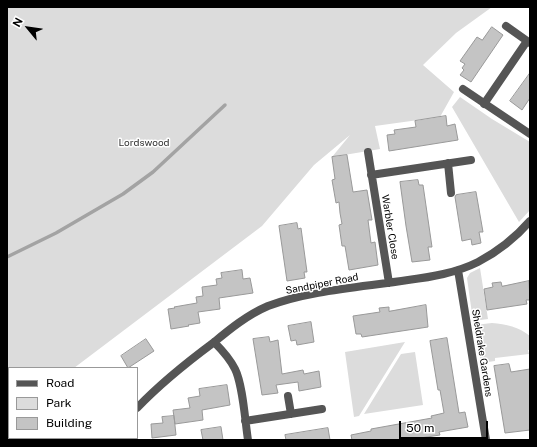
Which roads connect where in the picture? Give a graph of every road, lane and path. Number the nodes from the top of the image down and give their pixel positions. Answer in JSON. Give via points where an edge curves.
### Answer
{"nodes":[{"id":1,"x":506,"y":26,"type":"dead end"},
{"id":2,"x":529,"y":42,"type":"edge"},
{"id":3,"x":463,"y":89,"type":"dead end"},
{"id":4,"x":484,"y":104,"type":"junction"},
{"id":5,"x":530,"y":134,"type":"edge"},
{"id":6,"x":368,"y":152,"type":"dead end"},
{"id":7,"x":471,"y":160,"type":"dead end"},
{"id":8,"x":448,"y":163,"type":"junction"},
{"id":9,"x":371,"y":175,"type":"junction"},
{"id":10,"x":451,"y":193,"type":"dead end"},
{"id":11,"x":530,"y":221,"type":"edge"},
{"id":12,"x":458,"y":270,"type":"junction"},
{"id":13,"x":389,"y":283,"type":"junction"},
{"id":14,"x":214,"y":342,"type":"junction"},
{"id":15,"x":288,"y":396,"type":"dead end"},
{"id":16,"x":138,"y":407,"type":"edge"},
{"id":17,"x":322,"y":409,"type":"dead end"},
{"id":18,"x":291,"y":414,"type":"junction"},
{"id":19,"x":245,"y":421,"type":"junction"},
{"id":20,"x":248,"y":440,"type":"edge"},
{"id":21,"x":486,"y":440,"type":"edge"}],
"edges":[{"from":1,"to":2,"type":"street"},
{"from":2,"to":4,"type":"street"},
{"from":3,"to":4,"type":"street"},
{"from":4,"to":5,"type":"street"},
{"from":6,"to":9,"type":"street","name":"Warbler Close"},
{"from":7,"to":8,"type":"street"},
{"from":8,"to":9,"type":"street"},
{"from":8,"to":10,"type":"street"},
{"from":9,"to":13,"type":"street","name":"Warbler Close"},
{"from":11,"to":12,"type":"street","name":"Sandpiper Road","via":[[493,253]]},
{"from":12,"to":13,"type":"street","name":"Sandpiper Road"},
{"from":12,"to":21,"type":"street","name":"Sheldrake Gardens"},
{"from":13,"to":14,"type":"street","name":"Sandpiper Road","via":[[320,293],[269,306],[248,316]]},
{"from":14,"to":16,"type":"street","name":"Sandpiper Road"},
{"from":14,"to":19,"type":"street","via":[[226,354],[235,370]]},
{"from":15,"to":18,"type":"street"},
{"from":17,"to":18,"type":"street"},
{"from":18,"to":19,"type":"street"},
{"from":19,"to":20,"type":"street"}]}
